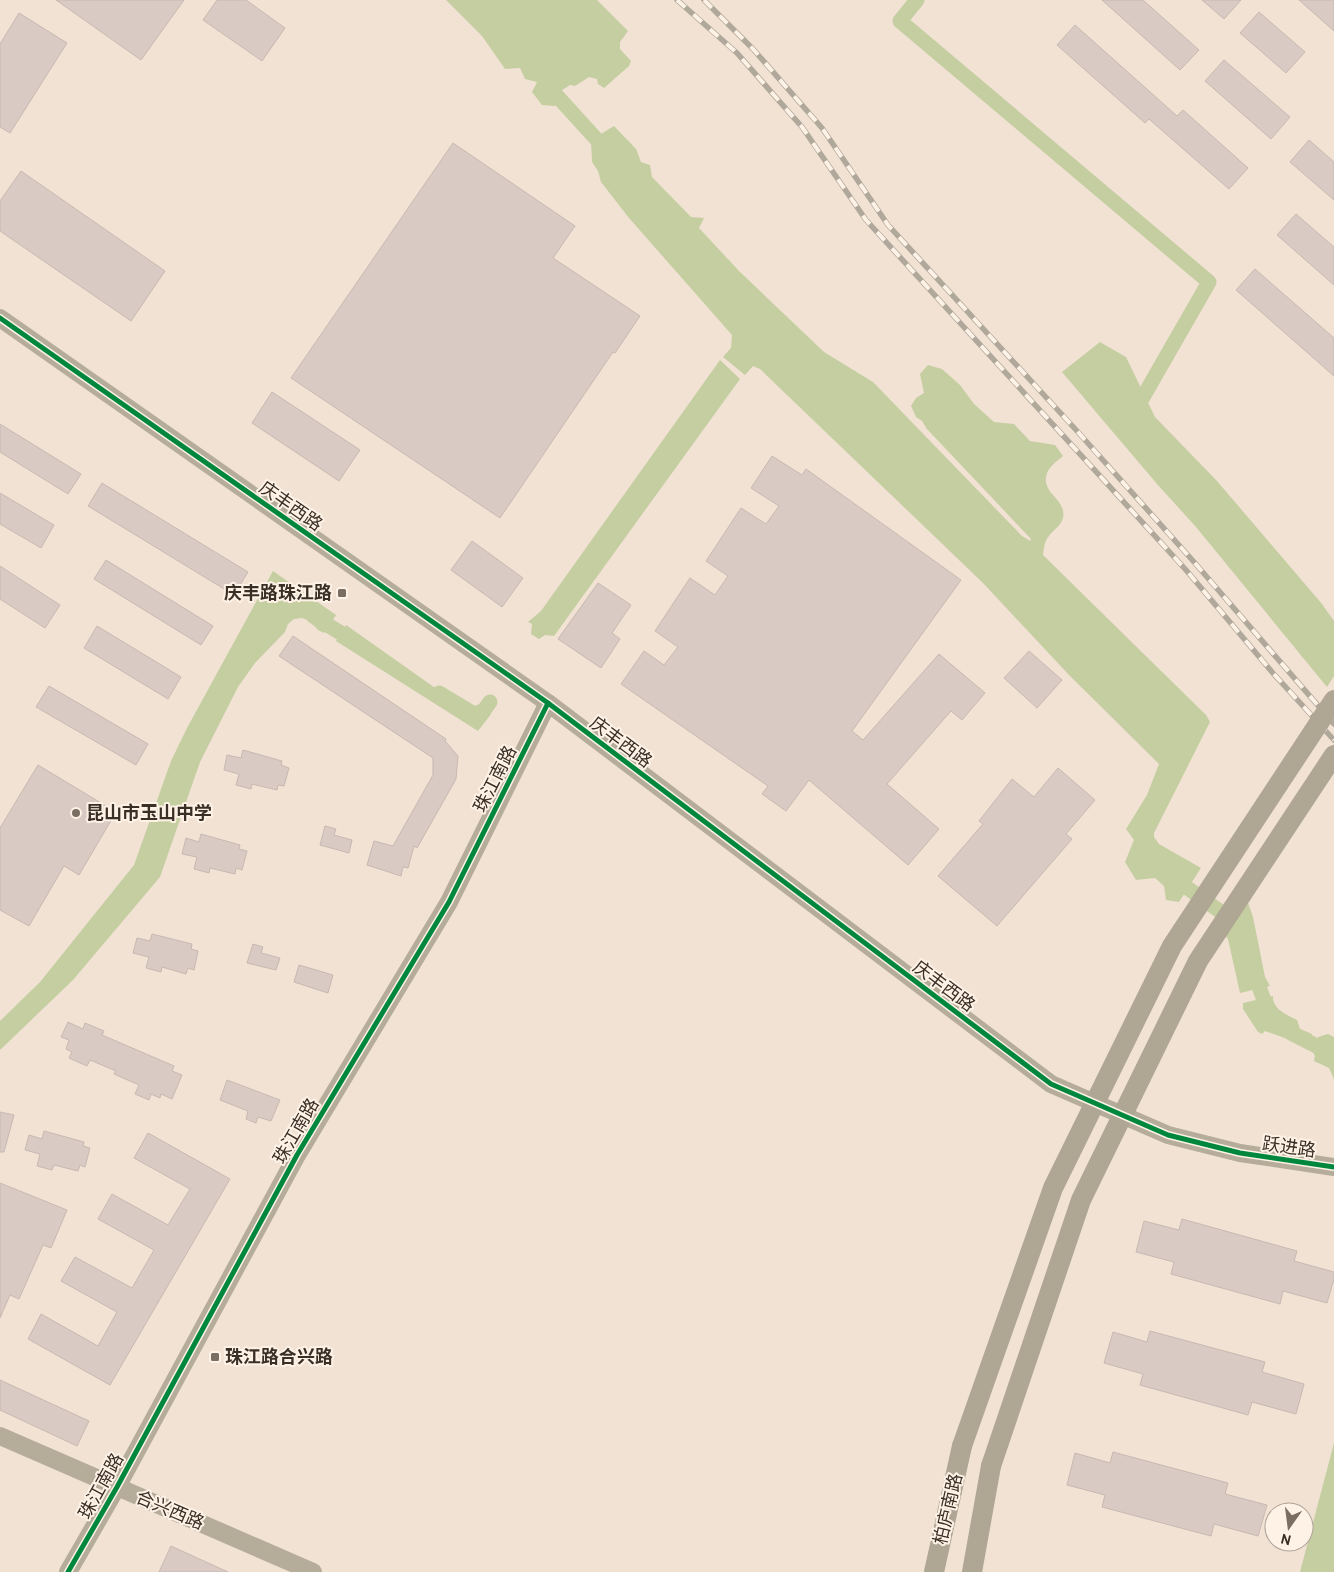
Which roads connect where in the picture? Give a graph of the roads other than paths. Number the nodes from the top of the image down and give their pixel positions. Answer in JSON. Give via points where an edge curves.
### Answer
{"nodes":[{"id":1,"x":0,"y":318,"type":"edge"},
{"id":2,"x":1334,"y":700,"type":"edge"},
{"id":3,"x":548,"y":704,"type":"junction"},
{"id":4,"x":1334,"y":755,"type":"edge"},
{"id":5,"x":1240,"y":1153,"type":"joint"},
{"id":6,"x":1334,"y":1167,"type":"edge"},
{"id":7,"x":0,"y":1436,"type":"edge"},
{"id":8,"x":117,"y":1487,"type":"junction"},
{"id":9,"x":68,"y":1572,"type":"edge"},
{"id":10,"x":313,"y":1572,"type":"edge"},
{"id":11,"x":934,"y":1572,"type":"edge"},
{"id":12,"x":972,"y":1572,"type":"edge"}],
"edges":[{"from":1,"to":3,"type":"street","name":"庆丰西路"},
{"from":2,"to":11,"type":"main road","name":"柏庐南路","bridge":true,"via":[[1172,946],[1053,1188],[962,1446]]},
{"from":3,"to":5,"type":"street","name":"庆丰西路","via":[[1051,1084],[1168,1135]]},
{"from":3,"to":8,"type":"street","name":"珠江南路","via":[[449,902],[297,1155]]},
{"from":4,"to":12,"type":"main road","name":"柏庐南路","bridge":true,"via":[[1198,961],[1081,1200],[991,1466]]},
{"from":5,"to":6,"type":"street","name":"跃进路"},
{"from":7,"to":8,"type":"street","name":"合兴西路"},
{"from":8,"to":9,"type":"street","name":"珠江南路"},
{"from":8,"to":10,"type":"street","name":"合兴西路"}]}
